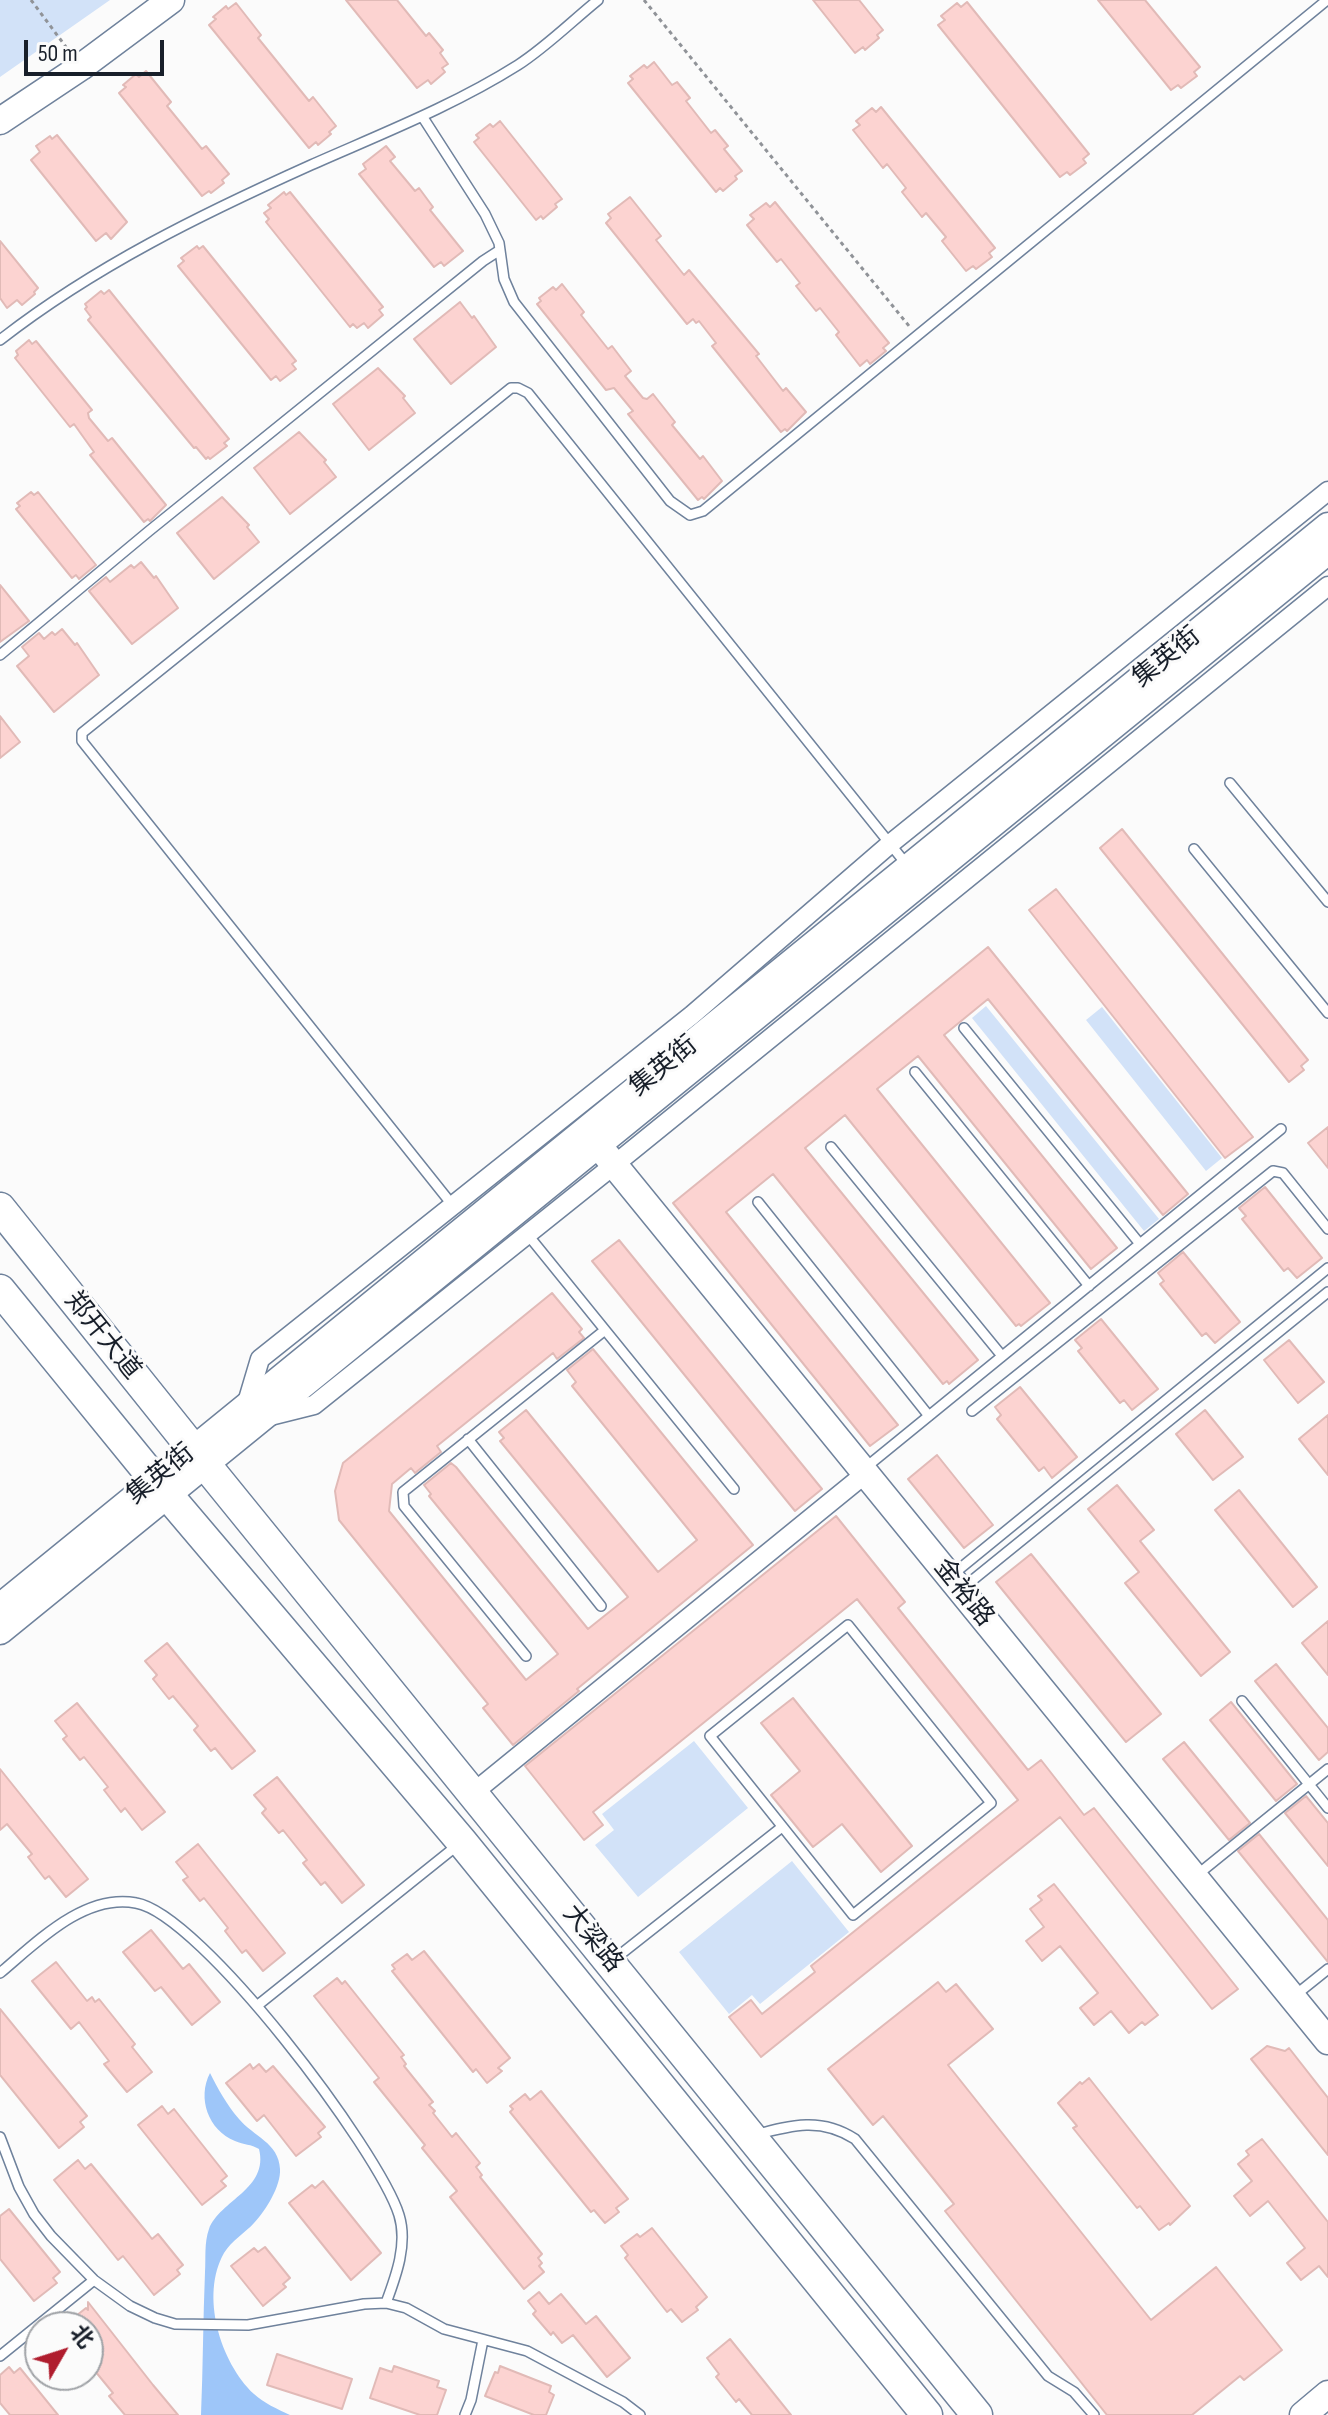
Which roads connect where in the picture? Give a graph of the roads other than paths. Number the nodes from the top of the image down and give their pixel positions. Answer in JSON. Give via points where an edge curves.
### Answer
{"nodes":[{"id":1,"x":171,"y":0,"type":"edge"},
{"id":2,"x":598,"y":0,"type":"edge"},
{"id":3,"x":1327,"y":0,"type":"edge"},
{"id":4,"x":422,"y":116,"type":"junction"},
{"id":5,"x":0,"y":121,"type":"edge"},
{"id":6,"x":500,"y":250,"type":"junction"},
{"id":7,"x":0,"y":340,"type":"edge"},
{"id":8,"x":1328,"y":491,"type":"edge"},
{"id":9,"x":1328,"y":526,"type":"edge"},
{"id":10,"x":1328,"y":551,"type":"edge"},
{"id":11,"x":1328,"y":586,"type":"edge"},
{"id":12,"x":0,"y":655,"type":"edge"},
{"id":13,"x":1230,"y":783,"type":"dead end"},
{"id":14,"x":890,"y":844,"type":"junction"},
{"id":15,"x":1194,"y":849,"type":"dead end"},
{"id":16,"x":909,"y":868,"type":"junction"},
{"id":17,"x":1328,"y":902,"type":"edge"},
{"id":18,"x":1328,"y":1013,"type":"edge"},
{"id":19,"x":964,"y":1028,"type":"dead end"},
{"id":20,"x":915,"y":1072,"type":"dead end"},
{"id":21,"x":1281,"y":1129,"type":"dead end"},
{"id":22,"x":831,"y":1147,"type":"dead end"},
{"id":23,"x":606,"y":1155,"type":"junction"},
{"id":24,"x":758,"y":1202,"type":"dead end"},
{"id":25,"x":0,"y":1208,"type":"edge"},
{"id":26,"x":461,"y":1216,"type":"junction"},
{"id":27,"x":1328,"y":1229,"type":"edge"},
{"id":28,"x":528,"y":1235,"type":"junction"},
{"id":29,"x":1140,"y":1244,"type":"junction"},
{"id":30,"x":1328,"y":1268,"type":"edge"},
{"id":31,"x":1089,"y":1286,"type":"junction"},
{"id":32,"x":0,"y":1290,"type":"edge"},
{"id":33,"x":1328,"y":1292,"type":"edge"},
{"id":34,"x":605,"y":1330,"type":"junction"},
{"id":35,"x":1002,"y":1356,"type":"junction"},
{"id":36,"x":972,"y":1411,"type":"dead end"},
{"id":37,"x":255,"y":1412,"type":"junction"},
{"id":38,"x":929,"y":1416,"type":"junction"},
{"id":39,"x":468,"y":1439,"type":"junction"},
{"id":40,"x":199,"y":1457,"type":"junction"},
{"id":41,"x":864,"y":1472,"type":"junction"},
{"id":42,"x":161,"y":1488,"type":"junction"},
{"id":43,"x":734,"y":1489,"type":"dead end"},
{"id":44,"x":955,"y":1584,"type":"junction"},
{"id":45,"x":601,"y":1606,"type":"dead end"},
{"id":46,"x":0,"y":1607,"type":"edge"},
{"id":47,"x":0,"y":1631,"type":"edge"},
{"id":48,"x":526,"y":1656,"type":"dead end"},
{"id":49,"x":1242,"y":1701,"type":"dead end"},
{"id":50,"x":1328,"y":1769,"type":"edge"},
{"id":51,"x":1309,"y":1784,"type":"junction"},
{"id":52,"x":473,"y":1793,"type":"junction"},
{"id":53,"x":1328,"y":1808,"type":"edge"},
{"id":54,"x":782,"y":1827,"type":"junction"},
{"id":55,"x":462,"y":1842,"type":"junction"},
{"id":56,"x":1195,"y":1877,"type":"junction"},
{"id":57,"x":611,"y":1962,"type":"junction"},
{"id":58,"x":1328,"y":1969,"type":"edge"},
{"id":59,"x":0,"y":1973,"type":"edge"},
{"id":60,"x":1293,"y":1998,"type":"junction"},
{"id":61,"x":258,"y":2005,"type":"junction"},
{"id":62,"x":1328,"y":2041,"type":"edge"},
{"id":63,"x":752,"y":2136,"type":"junction"},
{"id":64,"x":0,"y":2137,"type":"edge"},
{"id":65,"x":94,"y":2280,"type":"junction"},
{"id":66,"x":386,"y":2303,"type":"junction"},
{"id":67,"x":483,"y":2340,"type":"junction"},
{"id":68,"x":0,"y":2356,"type":"edge"},
{"id":69,"x":1328,"y":2394,"type":"edge"},
{"id":70,"x":465,"y":2415,"type":"edge"},
{"id":71,"x":640,"y":2415,"type":"edge"},
{"id":72,"x":927,"y":2415,"type":"edge"},
{"id":73,"x":977,"y":2415,"type":"edge"},
{"id":74,"x":1094,"y":2415,"type":"edge"},
{"id":75,"x":1303,"y":2415,"type":"edge"}],
"edges":[{"from":1,"to":5,"type":"main road"},
{"from":2,"to":4,"type":"lane","via":[[521,63]]},
{"from":3,"to":6,"type":"lane","via":[[703,511],[690,515],[670,501],[514,302]]},
{"from":4,"to":6,"type":"lane","via":[[485,214]]},
{"from":4,"to":7,"type":"lane","via":[[143,245]]},
{"from":6,"to":12,"type":"lane"},
{"from":8,"to":14,"type":"street"},
{"from":9,"to":16,"type":"main road","name":"集英街"},
{"from":10,"to":23,"type":"main road","name":"集英街"},
{"from":11,"to":23,"type":"street"},
{"from":13,"to":17,"type":"lane"},
{"from":14,"to":16,"type":"lane"},
{"from":14,"to":26,"type":"street"},
{"from":14,"to":26,"type":"lane","via":[[528,393],[518,388],[511,388],[85,729],[82,741]]},
{"from":15,"to":18,"type":"lane"},
{"from":16,"to":26,"type":"main road","name":"集英街"},
{"from":19,"to":29,"type":"lane"},
{"from":20,"to":31,"type":"lane"},
{"from":21,"to":29,"type":"lane"},
{"from":22,"to":35,"type":"lane"},
{"from":23,"to":28,"type":"street"},
{"from":23,"to":37,"type":"main road","name":"集英街"},
{"from":23,"to":41,"type":"main road","name":"金裕路"},
{"from":24,"to":38,"type":"lane"},
{"from":25,"to":40,"type":"main road","name":"郑开大道"},
{"from":26,"to":37,"type":"main road","name":"集英街"},
{"from":27,"to":36,"type":"lane","via":[[1283,1173],[1273,1171]]},
{"from":28,"to":34,"type":"lane"},
{"from":28,"to":37,"type":"street","via":[[314,1405]]},
{"from":29,"to":31,"type":"lane"},
{"from":30,"to":44,"type":"lane"},
{"from":31,"to":35,"type":"lane"},
{"from":32,"to":42,"type":"main road","name":"郑开大道"},
{"from":33,"to":44,"type":"lane"},
{"from":34,"to":39,"type":"lane"},
{"from":34,"to":43,"type":"lane"},
{"from":35,"to":38,"type":"lane"},
{"from":37,"to":40,"type":"main road","name":"集英街"},
{"from":38,"to":41,"type":"lane"},
{"from":39,"to":45,"type":"lane"},
{"from":39,"to":48,"type":"lane","via":[[403,1492],[404,1506]]},
{"from":40,"to":42,"type":"main road","name":"集英街"},
{"from":40,"to":52,"type":"main road","name":"大梁路"},
{"from":41,"to":44,"type":"main road","name":"金裕路"},
{"from":41,"to":52,"type":"street"},
{"from":42,"to":46,"type":"main road","name":"集英街"},
{"from":42,"to":47,"type":"main road","name":"集英街"},
{"from":42,"to":55,"type":"main road","name":"大梁路"},
{"from":44,"to":56,"type":"main road","name":"金裕路"},
{"from":49,"to":51,"type":"lane"},
{"from":50,"to":51,"type":"lane"},
{"from":51,"to":53,"type":"lane"},
{"from":51,"to":56,"type":"lane"},
{"from":52,"to":57,"type":"main road","name":"大梁路"},
{"from":54,"to":54,"type":"lane","via":[[710,1736],[848,1625],[991,1803],[853,1915]]},
{"from":54,"to":57,"type":"lane"},
{"from":55,"to":61,"type":"lane"},
{"from":55,"to":72,"type":"main road","name":"大梁路"},
{"from":56,"to":60,"type":"main road","name":"金裕路"},
{"from":57,"to":63,"type":"main road","name":"大梁路"},
{"from":58,"to":60,"type":"lane"},
{"from":59,"to":61,"type":"lane","via":[[71,1917],[118,1902],[138,1903],[173,1922]]},
{"from":60,"to":62,"type":"main road","name":"金裕路"},
{"from":61,"to":66,"type":"lane","via":[[325,2092],[400,2216],[398,2272]]},
{"from":63,"to":73,"type":"main road","name":"大梁路"},
{"from":63,"to":74,"type":"lane","via":[[816,2125],[837,2128],[855,2139],[1048,2376],[1074,2392]]},
{"from":64,"to":65,"type":"lane","via":[[34,2214]]},
{"from":65,"to":66,"type":"lane","via":[[130,2306],[175,2324],[248,2325]]},
{"from":65,"to":68,"type":"lane"},
{"from":66,"to":67,"type":"lane"},
{"from":67,"to":70,"type":"lane"},
{"from":67,"to":71,"type":"lane","via":[[527,2351]]},
{"from":69,"to":75,"type":"main road"}]}
